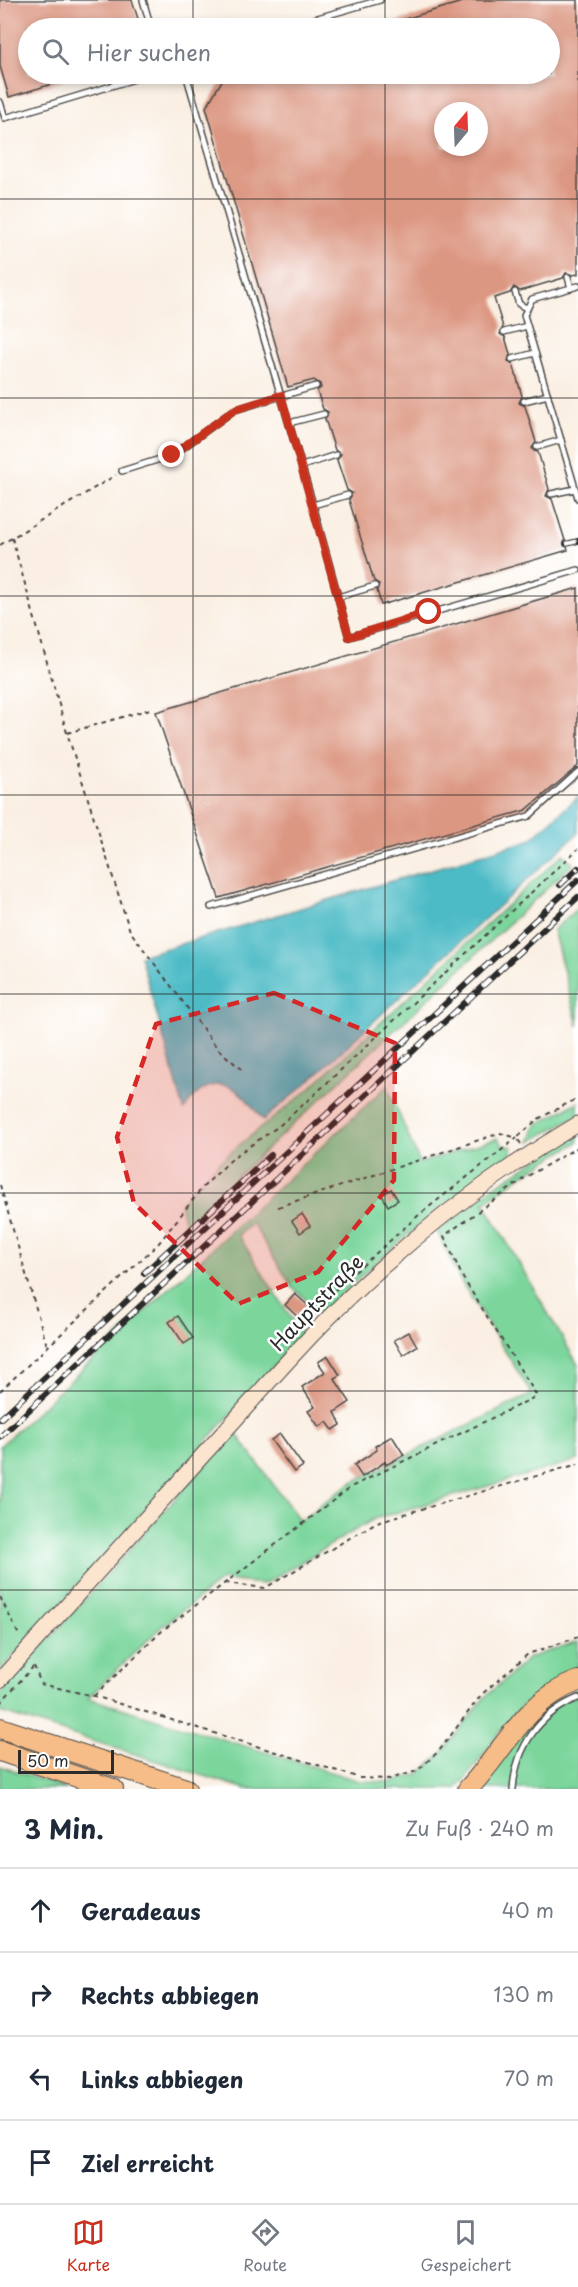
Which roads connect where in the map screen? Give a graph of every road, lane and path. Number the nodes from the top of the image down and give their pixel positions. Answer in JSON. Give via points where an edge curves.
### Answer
{"nodes":[{"id":1,"x":143,"y":0,"type":"edge"},
{"id":2,"x":380,"y":0,"type":"edge"},
{"id":3,"x":148,"y":18,"type":"edge"},
{"id":4,"x":318,"y":18,"type":"edge"},
{"id":5,"x":118,"y":84,"type":"edge"},
{"id":6,"x":189,"y":84,"type":"edge"},
{"id":7,"x":0,"y":102,"type":"edge"},
{"id":8,"x":568,"y":277,"type":"dead end"},
{"id":9,"x":578,"y":286,"type":"edge"},
{"id":10,"x":571,"y":288,"type":"junction"},
{"id":11,"x":515,"y":292,"type":"dead end"},
{"id":12,"x":526,"y":308,"type":"junction"},
{"id":13,"x":527,"y":326,"type":"junction"},
{"id":14,"x":504,"y":332,"type":"dead end"},
{"id":15,"x":535,"y":353,"type":"junction"},
{"id":16,"x":512,"y":359,"type":"dead end"},
{"id":17,"x":316,"y":386,"type":"dead end"},
{"id":18,"x":548,"y":394,"type":"junction"},
{"id":19,"x":281,"y":395,"type":"junction"},
{"id":20,"x":524,"y":401,"type":"dead end"},
{"id":21,"x":324,"y":414,"type":"dead end"},
{"id":22,"x":289,"y":423,"type":"junction"},
{"id":23,"x":561,"y":440,"type":"junction"},
{"id":24,"x":537,"y":447,"type":"dead end"},
{"id":25,"x":336,"y":455,"type":"dead end"},
{"id":26,"x":302,"y":466,"type":"junction"},
{"id":27,"x":123,"y":471,"type":"joint"},
{"id":28,"x":575,"y":489,"type":"junction"},
{"id":29,"x":551,"y":494,"type":"dead end"},
{"id":30,"x":348,"y":495,"type":"dead end"},
{"id":31,"x":578,"y":498,"type":"edge"},
{"id":32,"x":313,"y":505,"type":"junction"},
{"id":33,"x":12,"y":538,"type":"junction"},
{"id":34,"x":0,"y":545,"type":"edge"},
{"id":35,"x":578,"y":570,"type":"edge"},
{"id":36,"x":375,"y":586,"type":"dead end"},
{"id":37,"x":338,"y":597,"type":"junction"},
{"id":38,"x":150,"y":709,"type":"dead end"},
{"id":39,"x":68,"y":734,"type":"junction"},
{"id":40,"x":578,"y":772,"type":"edge"},
{"id":41,"x":578,"y":849,"type":"edge"},
{"id":42,"x":211,"y":907,"type":"dead end"},
{"id":43,"x":242,"y":1069,"type":"dead end"},
{"id":44,"x":578,"y":1098,"type":"edge"},
{"id":45,"x":578,"y":1124,"type":"edge"},
{"id":46,"x":518,"y":1138,"type":"junction"},
{"id":47,"x":578,"y":1147,"type":"edge"},
{"id":48,"x":526,"y":1155,"type":"junction"},
{"id":49,"x":0,"y":1185,"type":"edge"},
{"id":50,"x":278,"y":1207,"type":"dead end"},
{"id":51,"x":48,"y":1347,"type":"junction"},
{"id":52,"x":0,"y":1391,"type":"edge"},
{"id":53,"x":578,"y":1464,"type":"edge"},
{"id":54,"x":225,"y":1583,"type":"junction"},
{"id":55,"x":0,"y":1597,"type":"edge"},
{"id":56,"x":578,"y":1637,"type":"edge"},
{"id":57,"x":27,"y":1651,"type":"junction"},
{"id":58,"x":34,"y":1666,"type":"dead end"},
{"id":59,"x":0,"y":1680,"type":"edge"},
{"id":60,"x":578,"y":1681,"type":"edge"},
{"id":61,"x":94,"y":1696,"type":"junction"},
{"id":62,"x":578,"y":1698,"type":"edge"},
{"id":63,"x":6,"y":1730,"type":"edge"},
{"id":64,"x":0,"y":1751,"type":"edge"},
{"id":65,"x":113,"y":1789,"type":"edge"},
{"id":66,"x":186,"y":1789,"type":"edge"},
{"id":67,"x":468,"y":1789,"type":"edge"},
{"id":68,"x":513,"y":1789,"type":"edge"}],
"edges":[{"from":1,"to":3,"type":"lane"},
{"from":2,"to":4,"type":"lane"},
{"from":5,"to":7,"type":"lane","via":[[5,118]]},
{"from":6,"to":19,"type":"lane"},
{"from":8,"to":10,"type":"lane"},
{"from":9,"to":10,"type":"lane"},
{"from":10,"to":12,"type":"lane","via":[[532,299]]},
{"from":11,"to":12,"type":"lane","via":[[519,304]]},
{"from":12,"to":13,"type":"lane"},
{"from":13,"to":14,"type":"lane"},
{"from":13,"to":15,"type":"lane"},
{"from":15,"to":16,"type":"lane"},
{"from":15,"to":18,"type":"lane"},
{"from":17,"to":19,"type":"lane"},
{"from":18,"to":20,"type":"lane"},
{"from":18,"to":23,"type":"lane"},
{"from":19,"to":22,"type":"lane"},
{"from":19,"to":27,"type":"lane","via":[[234,410],[172,455]]},
{"from":21,"to":22,"type":"lane"},
{"from":22,"to":26,"type":"lane"},
{"from":23,"to":24,"type":"lane"},
{"from":23,"to":28,"type":"lane"},
{"from":25,"to":26,"type":"lane"},
{"from":26,"to":32,"type":"lane"},
{"from":27,"to":33,"type":"path"},
{"from":28,"to":29,"type":"lane"},
{"from":28,"to":31,"type":"lane"},
{"from":30,"to":32,"type":"lane"},
{"from":32,"to":37,"type":"lane"},
{"from":33,"to":34,"type":"path"},
{"from":33,"to":39,"type":"path"},
{"from":35,"to":37,"type":"lane","via":[[349,637]]},
{"from":36,"to":37,"type":"lane"},
{"from":38,"to":39,"type":"path"},
{"from":39,"to":43,"type":"path","via":[[130,931],[218,1049]]},
{"from":40,"to":42,"type":"lane","via":[[529,816]]},
{"from":41,"to":51,"type":"path","via":[[314,1095],[279,1126],[235,1156],[203,1187],[158,1244]]},
{"from":44,"to":46,"type":"path","via":[[538,1119]]},
{"from":45,"to":48,"type":"main road","name":"Hauptstraße"},
{"from":46,"to":48,"type":"path"},
{"from":46,"to":50,"type":"path","via":[[500,1133]]},
{"from":47,"to":54,"type":"path","via":[[526,1177],[444,1236],[464,1278],[537,1396],[351,1487]]},
{"from":48,"to":57,"type":"main road","name":"Hauptstraße","via":[[436,1220],[330,1316]]},
{"from":49,"to":51,"type":"path"},
{"from":51,"to":52,"type":"path"},
{"from":53,"to":54,"type":"path","via":[[376,1522],[265,1588]]},
{"from":54,"to":61,"type":"path","via":[[162,1631]]},
{"from":55,"to":57,"type":"path"},
{"from":56,"to":61,"type":"path","via":[[528,1654],[481,1695],[439,1751],[417,1771],[390,1779],[360,1778]]},
{"from":57,"to":59,"type":"main road","name":"Hauptstraße"},
{"from":58,"to":61,"type":"path","via":[[41,1684]]},
{"from":60,"to":67,"type":"highway","via":[[539,1703]]},
{"from":62,"to":68,"type":"lane","via":[[547,1717],[528,1738],[516,1768]]},
{"from":63,"to":66,"type":"highway"},
{"from":64,"to":65,"type":"highway"}]}
